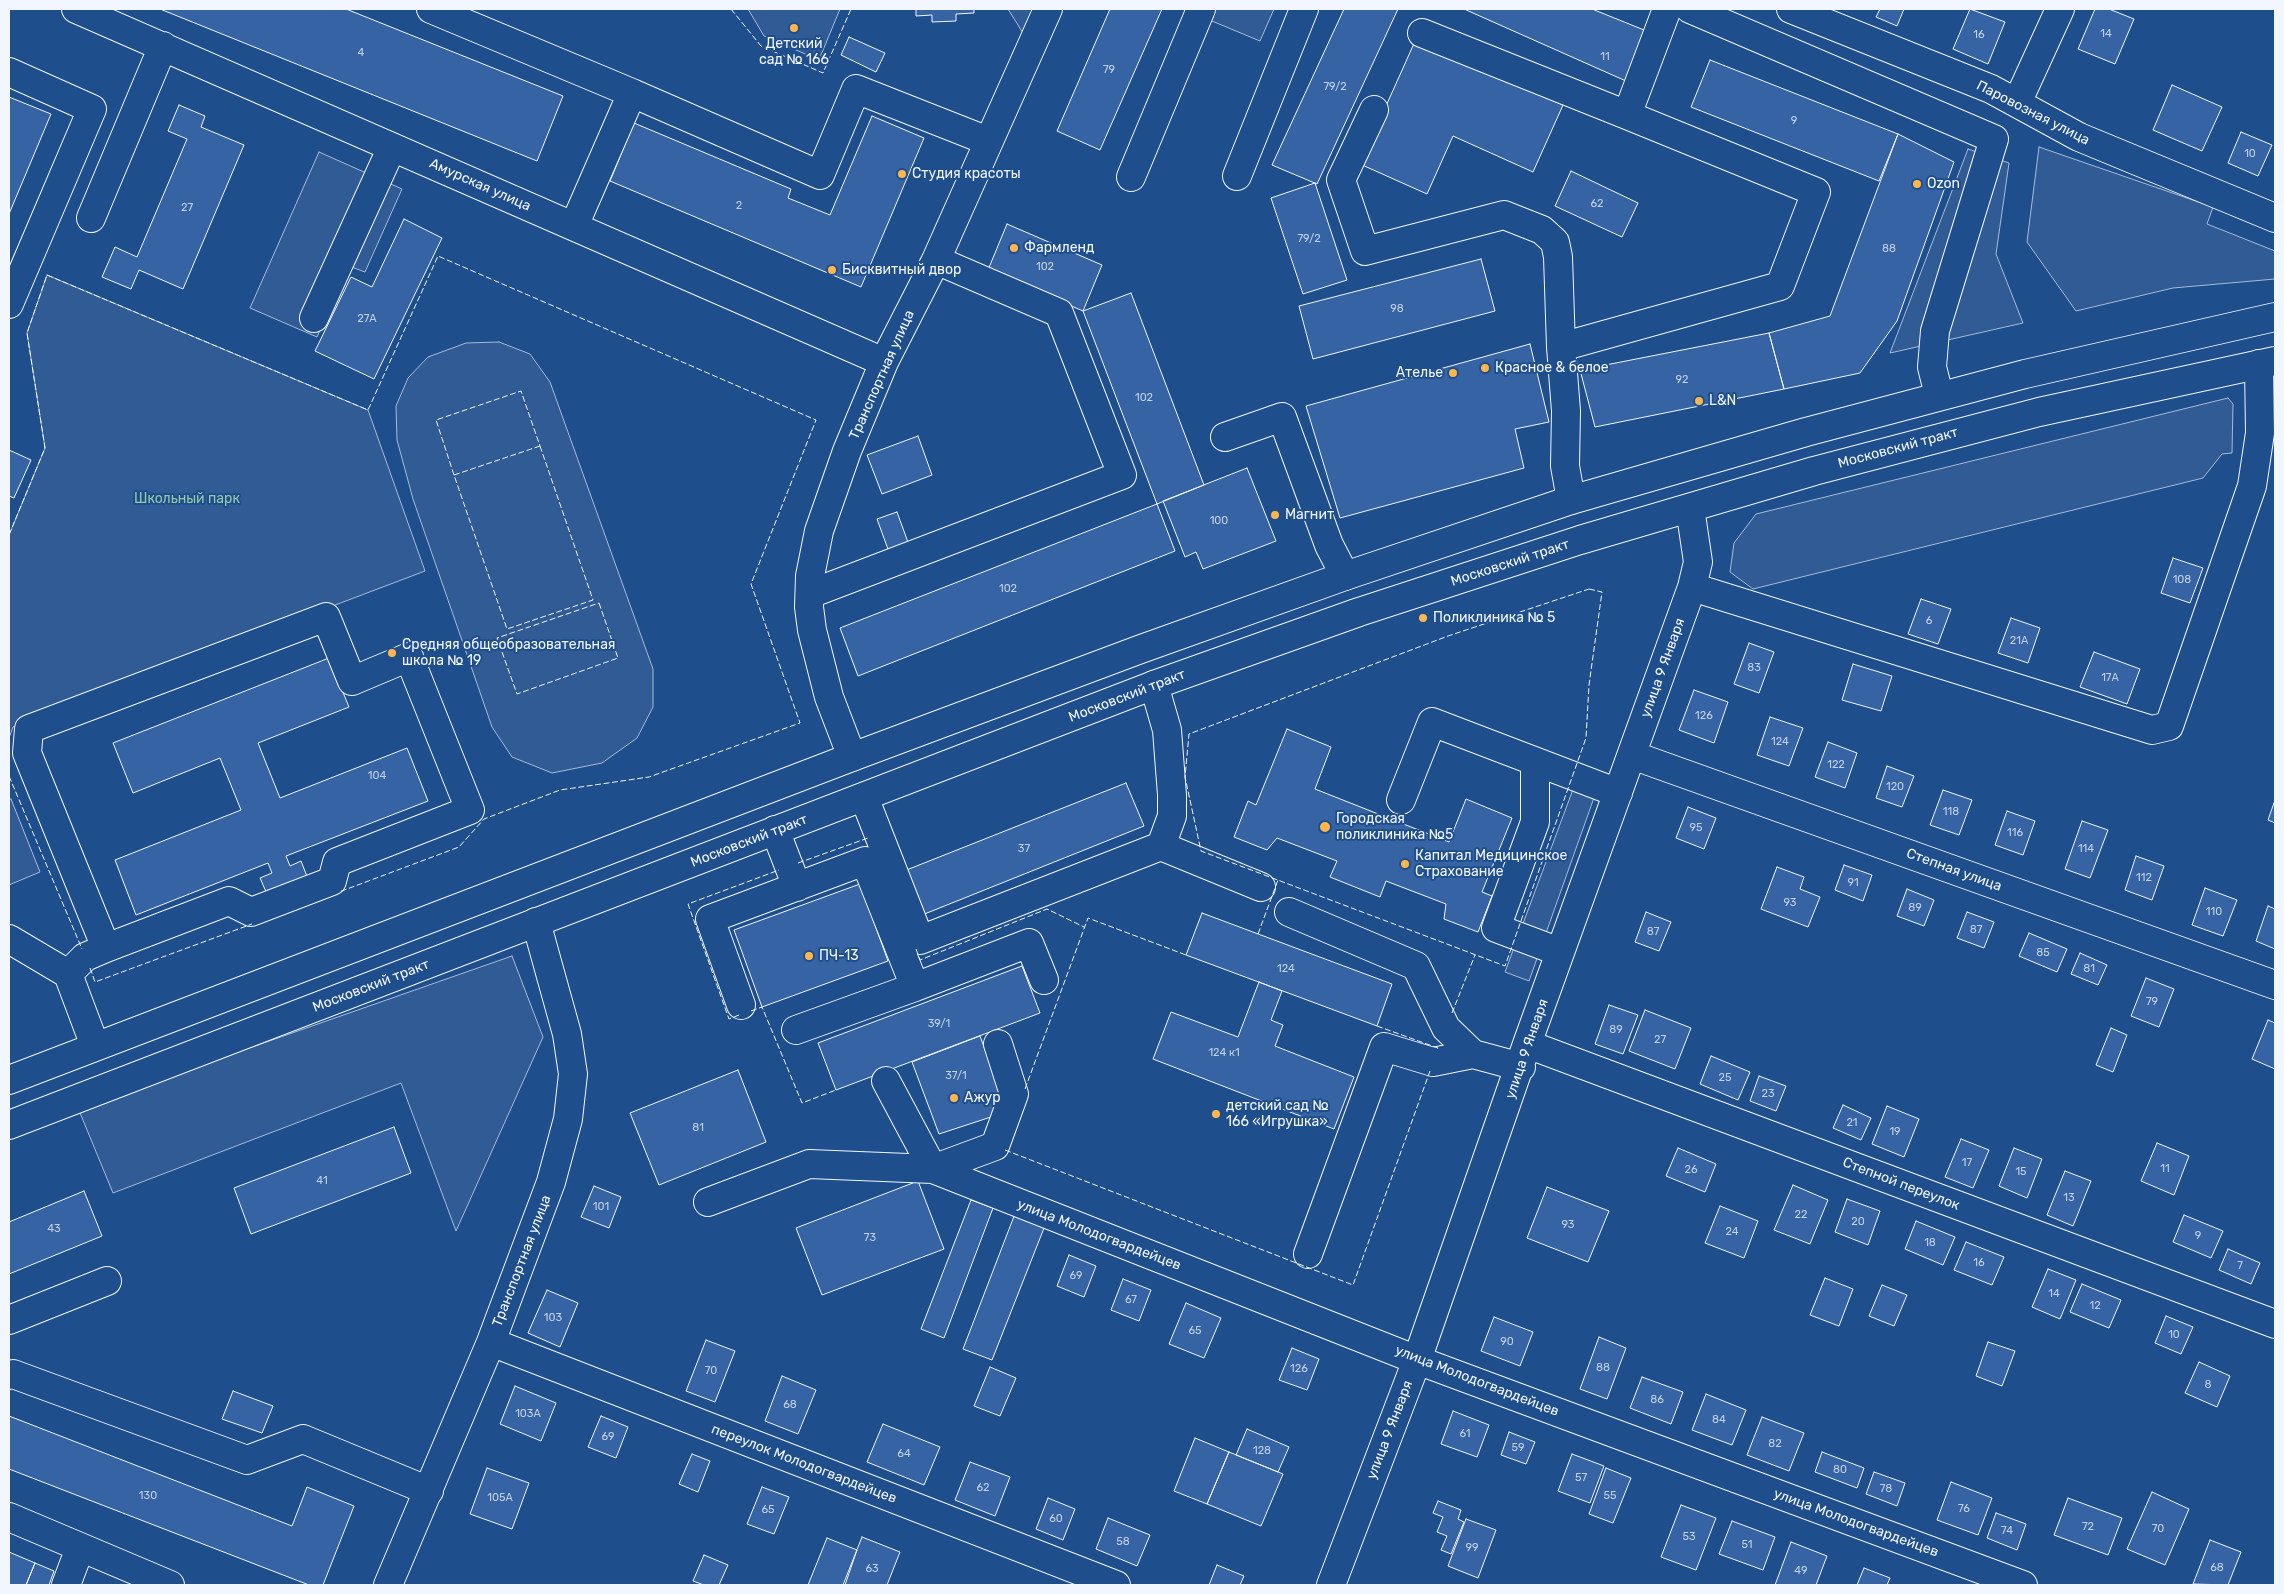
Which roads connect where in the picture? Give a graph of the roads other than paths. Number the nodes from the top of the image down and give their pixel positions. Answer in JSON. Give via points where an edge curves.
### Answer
{"nodes":[{"id":1,"x":76,"y":9,"type":"edge"},
{"id":2,"x":432,"y":9,"type":"edge"},
{"id":3,"x":1048,"y":9,"type":"edge"},
{"id":4,"x":1200,"y":9,"type":"edge"},
{"id":5,"x":1304,"y":9,"type":"edge"},
{"id":6,"x":1667,"y":9,"type":"edge"},
{"id":7,"x":1690,"y":9,"type":"edge"},
{"id":8,"x":1791,"y":9,"type":"edge"},
{"id":9,"x":2060,"y":9,"type":"edge"},
{"id":10,"x":1422,"y":33,"type":"dead end"},
{"id":11,"x":163,"y":46,"type":"junction"},
{"id":12,"x":9,"y":72,"type":"edge"},
{"id":13,"x":632,"y":92,"type":"junction"},
{"id":14,"x":2017,"y":103,"type":"junction"},
{"id":15,"x":1374,"y":110,"type":"dead end"},
{"id":16,"x":1627,"y":115,"type":"junction"},
{"id":17,"x":988,"y":141,"type":"junction"},
{"id":18,"x":392,"y":146,"type":"junction"},
{"id":19,"x":1237,"y":176,"type":"dead end"},
{"id":20,"x":1131,"y":178,"type":"dead end"},
{"id":21,"x":91,"y":218,"type":"dead end"},
{"id":22,"x":2275,"y":218,"type":"edge"},
{"id":23,"x":574,"y":226,"type":"junction"},
{"id":24,"x":936,"y":260,"type":"junction"},
{"id":25,"x":9,"y":304,"type":"edge"},
{"id":26,"x":2275,"y":317,"type":"edge"},
{"id":27,"x":314,"y":318,"type":"dead end"},
{"id":28,"x":1561,"y":347,"type":"junction"},
{"id":29,"x":884,"y":362,"type":"junction"},
{"id":30,"x":2267,"y":362,"type":"edge"},
{"id":31,"x":1939,"y":395,"type":"junction"},
{"id":32,"x":1225,"y":437,"type":"dead end"},
{"id":33,"x":1571,"y":500,"type":"junction"},
{"id":34,"x":1690,"y":508,"type":"junction"},
{"id":35,"x":1345,"y":576,"type":"junction"},
{"id":36,"x":1692,"y":587,"type":"junction"},
{"id":37,"x":810,"y":594,"type":"junction"},
{"id":38,"x":1154,"y":685,"type":"junction"},
{"id":39,"x":1632,"y":755,"type":"junction"},
{"id":40,"x":852,"y":757,"type":"junction"},
{"id":41,"x":1535,"y":764,"type":"junction"},
{"id":42,"x":1618,"y":793,"type":"junction"},
{"id":43,"x":864,"y":796,"type":"junction"},
{"id":44,"x":1401,"y":800,"type":"dead end"},
{"id":45,"x":775,"y":830,"type":"junction"},
{"id":46,"x":1161,"y":846,"type":"junction"},
{"id":47,"x":797,"y":887,"type":"junction"},
{"id":48,"x":1261,"y":887,"type":"dead end"},
{"id":49,"x":1289,"y":912,"type":"dead end"},
{"id":50,"x":536,"y":922,"type":"junction"},
{"id":51,"x":9,"y":939,"type":"edge"},
{"id":52,"x":106,"y":948,"type":"junction"},
{"id":53,"x":1560,"y":952,"type":"junction"},
{"id":54,"x":68,"y":974,"type":"junction"},
{"id":55,"x":1044,"y":980,"type":"dead end"},
{"id":56,"x":2275,"y":985,"type":"edge"},
{"id":57,"x":915,"y":987,"type":"junction"},
{"id":58,"x":741,"y":1005,"type":"dead end"},
{"id":59,"x":796,"y":1030,"type":"dead end"},
{"id":60,"x":998,"y":1044,"type":"dead end"},
{"id":61,"x":95,"y":1046,"type":"junction"},
{"id":62,"x":1473,"y":1054,"type":"junction"},
{"id":63,"x":1524,"y":1056,"type":"junction"},
{"id":64,"x":9,"y":1080,"type":"edge"},
{"id":65,"x":886,"y":1081,"type":"dead end"},
{"id":66,"x":9,"y":1125,"type":"edge"},
{"id":67,"x":934,"y":1170,"type":"junction"},
{"id":68,"x":708,"y":1202,"type":"dead end"},
{"id":69,"x":1308,"y":1254,"type":"dead end"},
{"id":70,"x":107,"y":1281,"type":"dead end"},
{"id":71,"x":9,"y":1320,"type":"edge"},
{"id":72,"x":2275,"y":1324,"type":"edge"},
{"id":73,"x":491,"y":1342,"type":"junction"},
{"id":74,"x":1417,"y":1360,"type":"junction"},
{"id":75,"x":9,"y":1375,"type":"edge"},
{"id":76,"x":429,"y":1490,"type":"junction"},
{"id":77,"x":9,"y":1517,"type":"edge"},
{"id":78,"x":80,"y":1548,"type":"junction"},
{"id":79,"x":66,"y":1585,"type":"edge"},
{"id":80,"x":170,"y":1585,"type":"edge"},
{"id":81,"x":388,"y":1585,"type":"edge"},
{"id":82,"x":1116,"y":1585,"type":"edge"},
{"id":83,"x":1332,"y":1585,"type":"edge"},
{"id":84,"x":2023,"y":1585,"type":"edge"}],
"edges":[{"from":1,"to":11,"type":"street","name":"Амурская улица"},
{"from":2,"to":13,"type":"street"},
{"from":3,"to":17,"type":"street","name":"Транспортная улица"},
{"from":4,"to":20,"type":"street"},
{"from":5,"to":19,"type":"street"},
{"from":6,"to":16,"type":"street"},
{"from":7,"to":31,"type":"street","via":[[1994,139],[1936,331],[1932,367]]},
{"from":8,"to":14,"type":"street","name":"Паровозная улица","via":[[1991,89]]},
{"from":9,"to":14,"type":"street"},
{"from":10,"to":16,"type":"street"},
{"from":11,"to":18,"type":"street","name":"Амурская улица"},
{"from":11,"to":21,"type":"street"},
{"from":12,"to":25,"type":"street","via":[[92,109]]},
{"from":13,"to":17,"type":"street","via":[[820,175],[856,89]]},
{"from":13,"to":23,"type":"street"},
{"from":14,"to":22,"type":"street","name":"Паровозная улица","via":[[2079,137]]},
{"from":15,"to":28,"type":"street","via":[[1342,180],[1365,251],[1504,215],[1542,230],[1555,242],[1558,257]]},
{"from":16,"to":28,"type":"street","via":[[1816,192],[1780,286]]},
{"from":17,"to":24,"type":"street","name":"Транспортная улица"},
{"from":18,"to":23,"type":"street","name":"Амурская улица"},
{"from":18,"to":27,"type":"street"},
{"from":23,"to":29,"type":"street","name":"Амурская улица"},
{"from":24,"to":29,"type":"street","name":"Транспортная улица"},
{"from":24,"to":37,"type":"street","via":[[1059,313],[1122,475]]},
{"from":26,"to":31,"type":"street"},
{"from":28,"to":33,"type":"street","via":[[1566,402],[1564,466]]},
{"from":29,"to":37,"type":"street","name":"Транспортная улица","via":[[829,500],[812,563]]},
{"from":30,"to":34,"type":"street","name":"Московский тракт","via":[[1951,434]]},
{"from":30,"to":36,"type":"street","via":[[2252,486],[2168,726],[2152,730]]},
{"from":31,"to":33,"type":"street"},
{"from":32,"to":35,"type":"street","via":[[1282,417],[1329,545]]},
{"from":33,"to":35,"type":"street"},
{"from":34,"to":36,"type":"street","name":"улица 9 Января","via":[[1698,562]]},
{"from":34,"to":38,"type":"street","name":"Московский тракт","via":[[1359,612]]},
{"from":35,"to":40,"type":"street"},
{"from":36,"to":39,"type":"street","name":"улица 9 Января"},
{"from":37,"to":40,"type":"street","name":"Транспортная улица","via":[[815,649]]},
{"from":38,"to":43,"type":"street","name":"Московский тракт"},
{"from":38,"to":46,"type":"street","via":[[1167,730],[1172,795],[1172,816]]},
{"from":39,"to":42,"type":"street","name":"улица 9 Января"},
{"from":39,"to":56,"type":"street","name":"Степная улица"},
{"from":40,"to":61,"type":"street"},
{"from":41,"to":42,"type":"street"},
{"from":41,"to":44,"type":"street","via":[[1432,722]]},
{"from":41,"to":53,"type":"street","via":[[1535,822],[1496,928]]},
{"from":42,"to":53,"type":"street","name":"улица 9 Января"},
{"from":43,"to":45,"type":"street","name":"Московский тракт"},
{"from":43,"to":46,"type":"street","via":[[920,940]]},
{"from":45,"to":47,"type":"street"},
{"from":45,"to":50,"type":"street","name":"Московский тракт"},
{"from":46,"to":48,"type":"street"},
{"from":47,"to":57,"type":"street","via":[[865,861]]},
{"from":47,"to":58,"type":"street","via":[[710,919]]},
{"from":49,"to":62,"type":"street","via":[[1416,966],[1446,1028]]},
{"from":50,"to":66,"type":"street","name":"Московский тракт"},
{"from":50,"to":73,"type":"street","name":"Транспортная улица","via":[[568,1034],[572,1074],[568,1119],[551,1182]]},
{"from":51,"to":54,"type":"street"},
{"from":52,"to":52,"type":"street","via":[[27,753],[29,729],[326,617],[352,681],[409,657],[470,810],[337,862],[332,881],[251,912],[229,901]]},
{"from":52,"to":54,"type":"street","via":[[86,957]]},
{"from":53,"to":63,"type":"street","name":"улица 9 Января"},
{"from":54,"to":61,"type":"street"},
{"from":55,"to":57,"type":"street","via":[[1029,943]]},
{"from":57,"to":59,"type":"street"},
{"from":60,"to":67,"type":"street","via":[[1014,1094],[995,1146]]},
{"from":61,"to":64,"type":"street"},
{"from":62,"to":63,"type":"street","name":"Степной переулок"},
{"from":62,"to":69,"type":"street","via":[[1433,1062],[1384,1047]]},
{"from":63,"to":72,"type":"street","name":"Степной переулок"},
{"from":63,"to":74,"type":"street","name":"улица 9 Января"},
{"from":65,"to":67,"type":"street"},
{"from":67,"to":68,"type":"street","via":[[809,1164]]},
{"from":67,"to":74,"type":"street","name":"улица Молодогвардейцев"},
{"from":70,"to":71,"type":"street"},
{"from":73,"to":76,"type":"street","name":"Транспортная улица"},
{"from":73,"to":82,"type":"street","name":"переулок Молодогвардейцев"},
{"from":74,"to":83,"type":"street","name":"улица 9 Января"},
{"from":74,"to":84,"type":"street","name":"улица Молодогвардейцев"},
{"from":75,"to":76,"type":"street","via":[[247,1460],[303,1439]]},
{"from":76,"to":81,"type":"street","name":"Транспортная улица"},
{"from":77,"to":78,"type":"street"},
{"from":78,"to":79,"type":"street"},
{"from":78,"to":80,"type":"street"}]}
